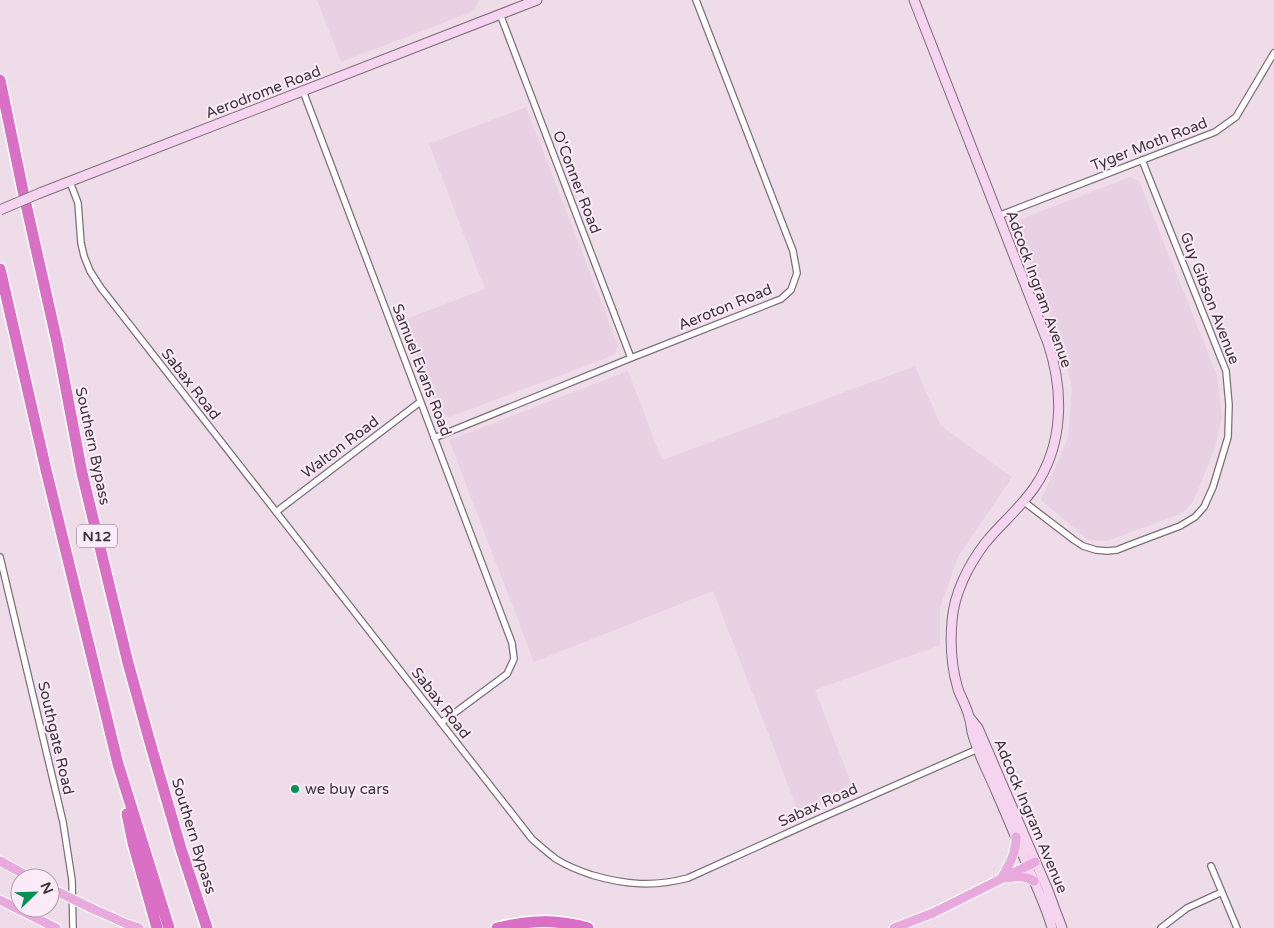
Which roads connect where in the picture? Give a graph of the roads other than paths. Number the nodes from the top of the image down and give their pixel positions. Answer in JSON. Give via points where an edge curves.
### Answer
{"nodes":[{"id":1,"x":537,"y":0,"type":"edge"},
{"id":2,"x":696,"y":0,"type":"edge"},
{"id":3,"x":914,"y":0,"type":"edge"},
{"id":4,"x":500,"y":14,"type":"junction"},
{"id":5,"x":1274,"y":53,"type":"edge"},
{"id":6,"x":0,"y":80,"type":"edge"},
{"id":7,"x":303,"y":91,"type":"junction"},
{"id":8,"x":0,"y":108,"type":"edge"},
{"id":9,"x":12,"y":139,"type":"junction"},
{"id":10,"x":1142,"y":160,"type":"junction"},
{"id":11,"x":70,"y":182,"type":"junction"},
{"id":12,"x":0,"y":210,"type":"edge"},
{"id":13,"x":998,"y":216,"type":"junction"},
{"id":14,"x":0,"y":269,"type":"edge"},
{"id":15,"x":631,"y":358,"type":"junction"},
{"id":16,"x":420,"y":402,"type":"junction"},
{"id":17,"x":434,"y":438,"type":"junction"},
{"id":18,"x":1023,"y":501,"type":"junction"},
{"id":19,"x":276,"y":512,"type":"junction"},
{"id":20,"x":0,"y":557,"type":"edge"},
{"id":21,"x":441,"y":723,"type":"junction"},
{"id":22,"x":982,"y":747,"type":"junction"},
{"id":23,"x":118,"y":764,"type":"junction"},
{"id":24,"x":1016,"y":837,"type":"junction"},
{"id":25,"x":0,"y":861,"type":"edge"},
{"id":26,"x":1031,"y":864,"type":"junction"},
{"id":27,"x":1211,"y":866,"type":"dead end"},
{"id":28,"x":13,"y":868,"type":"edge"},
{"id":29,"x":1001,"y":879,"type":"junction"},
{"id":30,"x":1034,"y":881,"type":"junction"},
{"id":31,"x":1222,"y":892,"type":"junction"},
{"id":32,"x":60,"y":893,"type":"edge"},
{"id":33,"x":0,"y":900,"type":"edge"},
{"id":34,"x":1168,"y":922,"type":"junction"},
{"id":35,"x":52,"y":926,"type":"edge"},
{"id":36,"x":73,"y":928,"type":"edge"},
{"id":37,"x":139,"y":928,"type":"edge"},
{"id":38,"x":157,"y":928,"type":"edge"},
{"id":39,"x":169,"y":928,"type":"edge"},
{"id":40,"x":206,"y":928,"type":"edge"},
{"id":41,"x":497,"y":928,"type":"edge"},
{"id":42,"x":588,"y":928,"type":"edge"},
{"id":43,"x":894,"y":928,"type":"edge"},
{"id":44,"x":1052,"y":928,"type":"edge"},
{"id":45,"x":1062,"y":928,"type":"edge"},
{"id":46,"x":1161,"y":928,"type":"edge"},
{"id":47,"x":1171,"y":928,"type":"edge"},
{"id":48,"x":1237,"y":928,"type":"edge"}],
"edges":[{"from":1,"to":4,"type":"street","name":"Aerodrome Road"},
{"from":2,"to":15,"type":"street","name":"Aeroton Road","via":[[793,251],[797,273],[791,290],[781,299]]},
{"from":3,"to":13,"type":"street","name":"Adcock Ingram Avenue"},
{"from":4,"to":7,"type":"street","name":"Aerodrome Road"},
{"from":4,"to":15,"type":"street","name":"O'Conner Road"},
{"from":5,"to":10,"type":"street","name":"Tyger Moth Road","via":[[1236,116],[1215,132]]},
{"from":6,"to":9,"type":"highway","name":"Southern Bypass","number":"N12"},
{"from":7,"to":11,"type":"street","name":"Aerodrome Road"},
{"from":7,"to":16,"type":"street","name":"Samuel Evans Road"},
{"from":8,"to":9,"type":"highway"},
{"from":9,"to":40,"type":"highway","name":"Southern Bypass","number":"N12","via":[[82,473],[128,664]]},
{"from":10,"to":13,"type":"street","name":"Tyger Moth Road"},
{"from":10,"to":18,"type":"street","name":"Guy Gibson Avenue","via":[[1226,371],[1228,437],[1213,487],[1204,507],[1195,517],[1180,526],[1107,551],[1083,546]]},
{"from":11,"to":12,"type":"street","name":"Aerodrome Road","bridge":true},
{"from":11,"to":19,"type":"street","name":"Sabax Road","via":[[78,203],[81,243],[90,271]]},
{"from":13,"to":18,"type":"street","name":"Adcock Ingram Avenue","via":[[1052,357],[1059,390],[1059,417],[1053,448],[1045,469]]},
{"from":14,"to":23,"type":"highway","number":"N12"},
{"from":15,"to":17,"type":"street","name":"Aeroton Road"},
{"from":16,"to":17,"type":"street","name":"Samuel Evans Road"},
{"from":16,"to":19,"type":"street","name":"Walton Road"},
{"from":17,"to":21,"type":"street","name":"Samuel Evans Road","via":[[512,643],[514,659],[507,674]]},
{"from":18,"to":22,"type":"street","name":"Adcock Ingram Avenue","via":[[979,552],[954,608],[951,639],[954,674],[970,718],[978,728]]},
{"from":19,"to":21,"type":"street","name":"Sabax Road"},
{"from":20,"to":36,"type":"street","name":"Southgate Road","via":[[63,822],[72,880]]},
{"from":21,"to":22,"type":"street","name":"Sabax Road","via":[[532,840],[557,860],[581,872],[634,884],[657,884],[688,878]]},
{"from":22,"to":24,"type":"street","name":"Adcock Ingram Avenue"},
{"from":22,"to":26,"type":"street","name":"Adcock Ingram Avenue"},
{"from":23,"to":38,"type":"highway","via":[[133,843]]},
{"from":23,"to":39,"type":"highway","number":"N12"},
{"from":24,"to":26,"type":"street","name":"Adcock Ingram Avenue"},
{"from":24,"to":29,"type":"main road","via":[[1014,854]]},
{"from":25,"to":28,"type":"main road"},
{"from":26,"to":29,"type":"main road"},
{"from":26,"to":30,"type":"street","name":"Adcock Ingram Avenue"},
{"from":26,"to":45,"type":"street","name":"Adcock Ingram Avenue","via":[[1056,909]]},
{"from":27,"to":31,"type":"street"},
{"from":29,"to":30,"type":"main road","via":[[1020,876]]},
{"from":29,"to":43,"type":"main road","via":[[933,913]]},
{"from":30,"to":44,"type":"street","name":"Adcock Ingram Avenue"},
{"from":31,"to":34,"type":"street","via":[[1187,908]]},
{"from":31,"to":48,"type":"street"},
{"from":32,"to":37,"type":"main road","bridge":true},
{"from":33,"to":35,"type":"main road"},
{"from":34,"to":46,"type":"street"},
{"from":34,"to":47,"type":"street"},
{"from":41,"to":42,"type":"highway","via":[[540,921]]}]}
